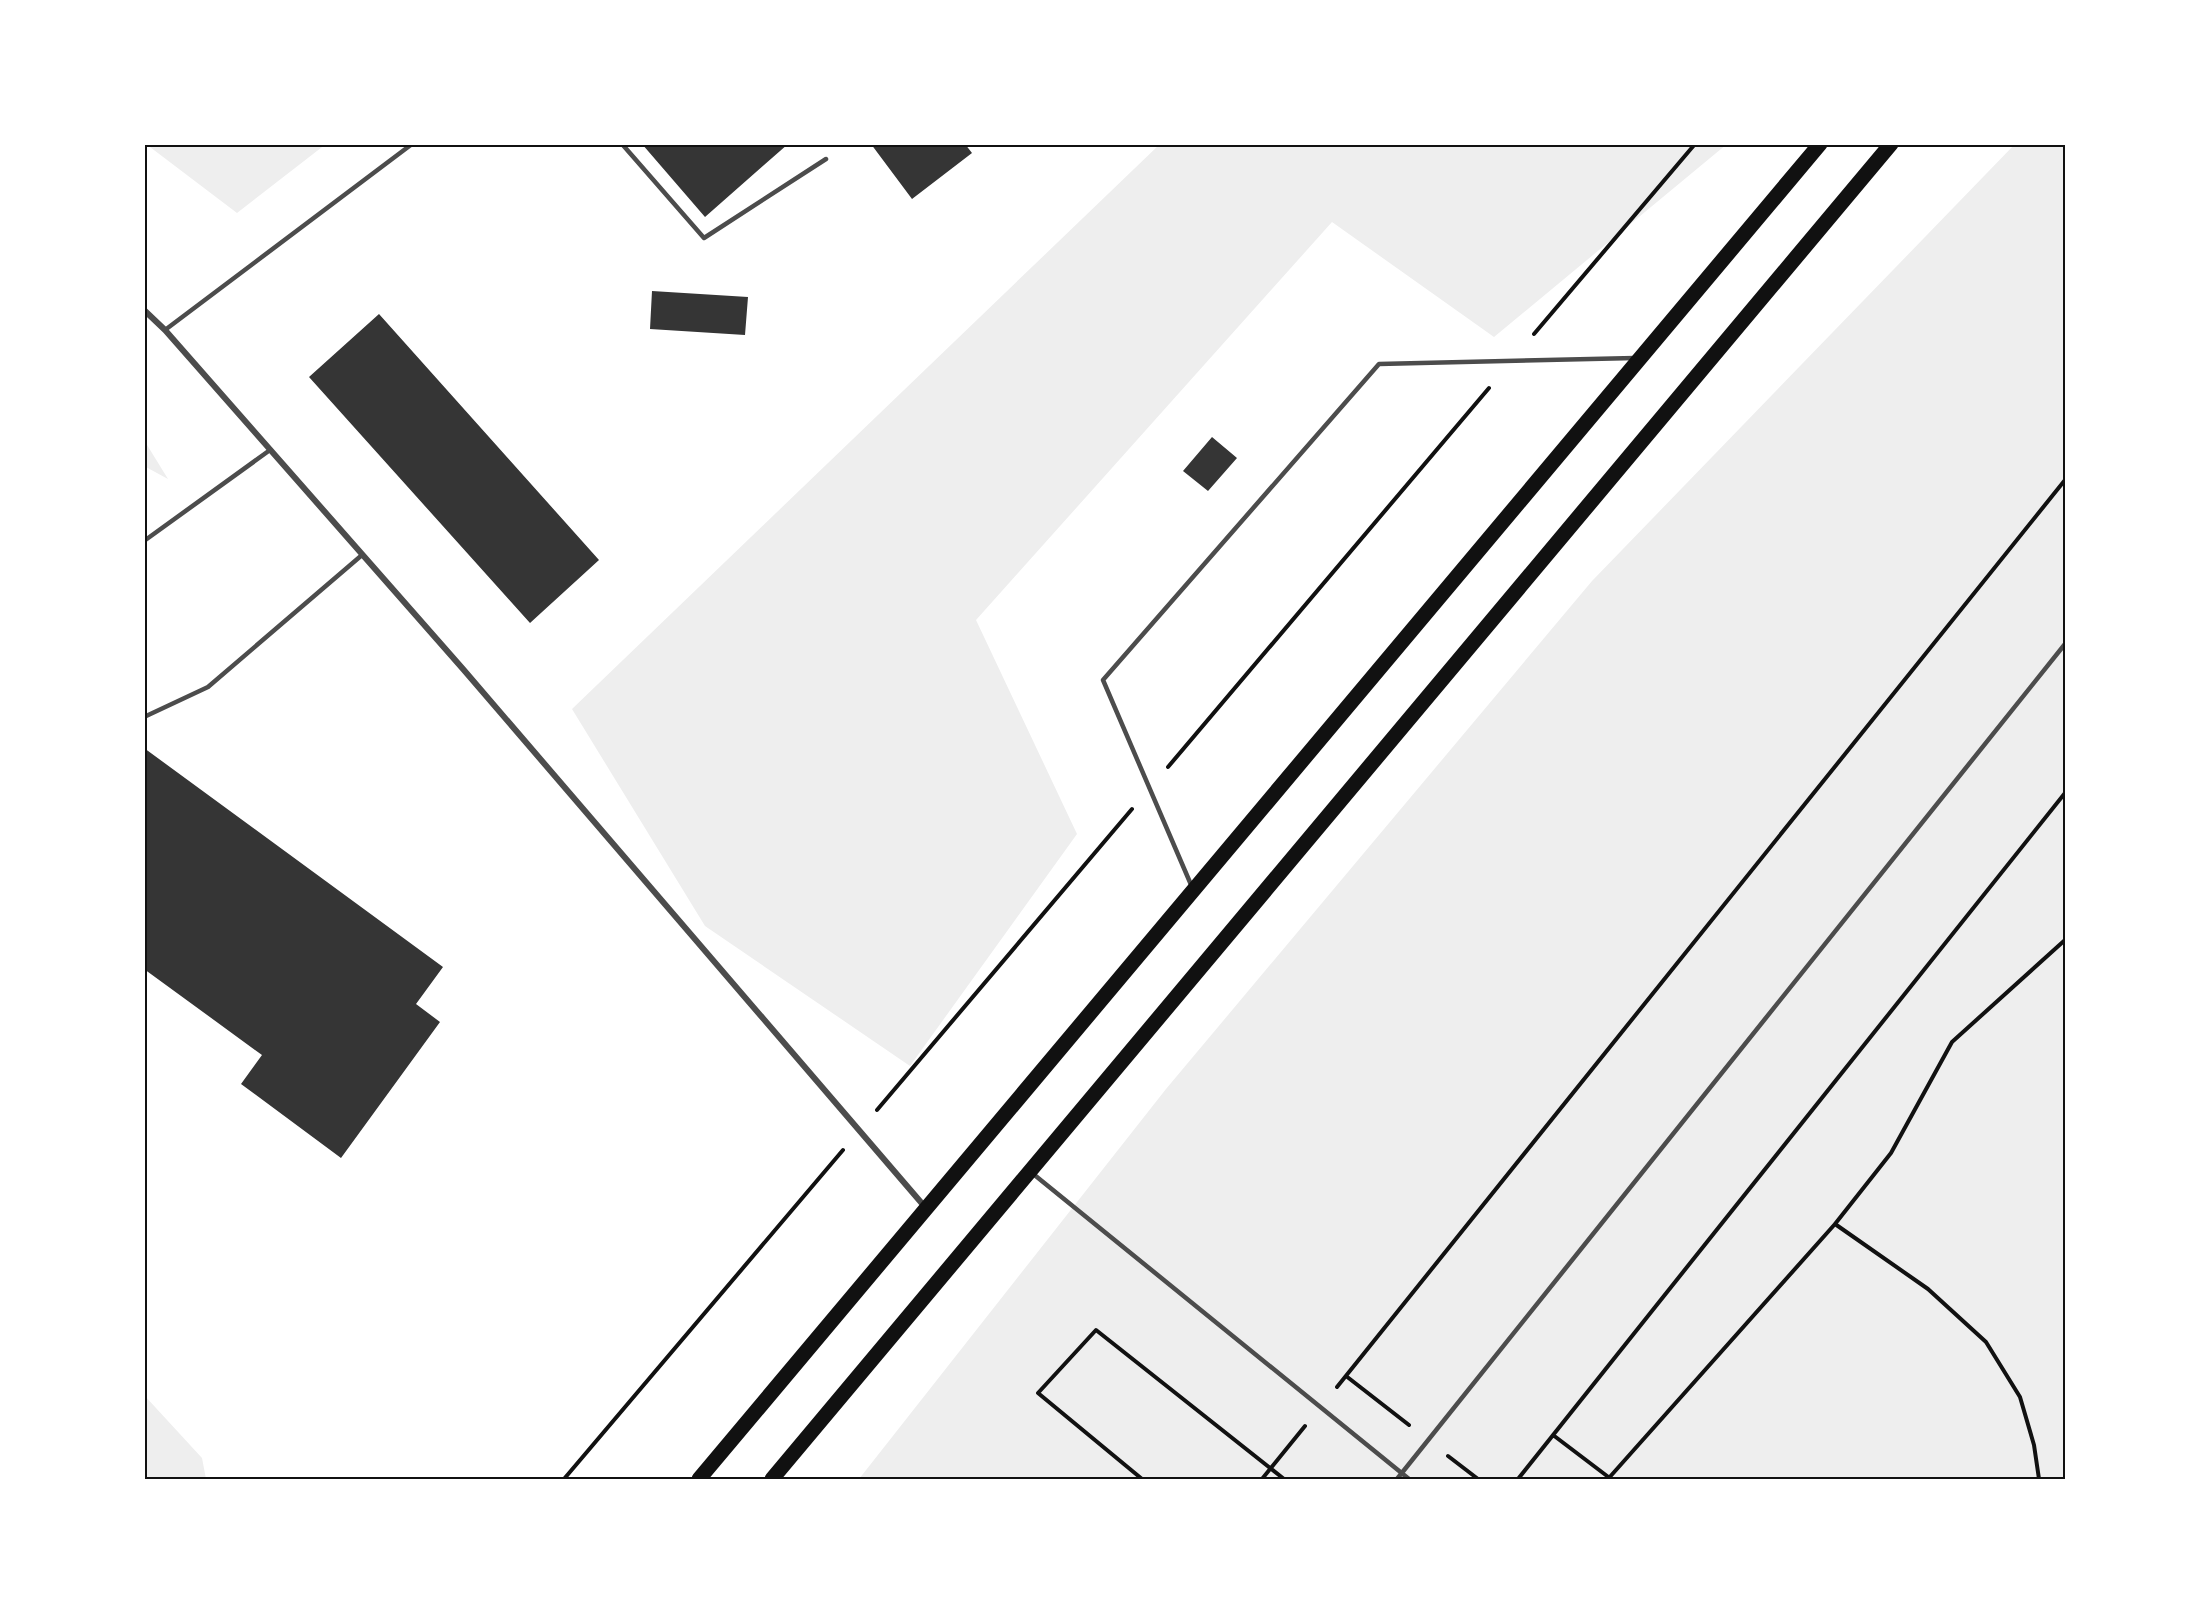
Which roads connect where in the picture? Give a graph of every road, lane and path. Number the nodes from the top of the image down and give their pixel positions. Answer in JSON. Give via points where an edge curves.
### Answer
{"nodes":[{"id":1,"x":412,"y":144,"type":"edge"},
{"id":2,"x":622,"y":144,"type":"edge"},
{"id":3,"x":1820,"y":144,"type":"edge"},
{"id":4,"x":1891,"y":144,"type":"edge"},
{"id":5,"x":826,"y":159,"type":"dead end"},
{"id":6,"x":144,"y":310,"type":"edge"},
{"id":7,"x":165,"y":330,"type":"junction"},
{"id":8,"x":1641,"y":358,"type":"junction"},
{"id":9,"x":270,"y":450,"type":"junction"},
{"id":10,"x":2065,"y":480,"type":"edge"},
{"id":11,"x":144,"y":541,"type":"edge"},
{"id":12,"x":362,"y":555,"type":"junction"},
{"id":13,"x":2065,"y":644,"type":"edge"},
{"id":14,"x":144,"y":717,"type":"edge"},
{"id":15,"x":2065,"y":793,"type":"edge"},
{"id":16,"x":1194,"y":891,"type":"junction"},
{"id":17,"x":2065,"y":940,"type":"edge"},
{"id":18,"x":1031,"y":1172,"type":"junction"},
{"id":19,"x":928,"y":1209,"type":"junction"},
{"id":20,"x":1835,"y":1224,"type":"junction"},
{"id":21,"x":1320,"y":1408,"type":"junction"},
{"id":22,"x":1553,"y":1435,"type":"junction"},
{"id":23,"x":1271,"y":1468,"type":"junction"},
{"id":24,"x":1402,"y":1473,"type":"junction"},
{"id":25,"x":1610,"y":1478,"type":"edge"},
{"id":26,"x":699,"y":1479,"type":"edge"},
{"id":27,"x":772,"y":1479,"type":"edge"},
{"id":28,"x":1142,"y":1479,"type":"edge"},
{"id":29,"x":1262,"y":1479,"type":"edge"},
{"id":30,"x":1284,"y":1479,"type":"edge"},
{"id":31,"x":1397,"y":1479,"type":"edge"},
{"id":32,"x":1409,"y":1479,"type":"edge"},
{"id":33,"x":1518,"y":1479,"type":"edge"},
{"id":34,"x":2039,"y":1479,"type":"edge"}],
"edges":[{"from":1,"to":7,"type":"lane"},
{"from":2,"to":5,"type":"lane","via":[[704,238]]},
{"from":3,"to":8,"type":"main road"},
{"from":4,"to":18,"type":"main road"},
{"from":6,"to":7,"type":"street"},
{"from":7,"to":9,"type":"street"},
{"from":8,"to":16,"type":"main road"},
{"from":8,"to":16,"type":"lane","via":[[1379,364],[1103,680]]},
{"from":9,"to":11,"type":"lane"},
{"from":9,"to":12,"type":"street"},
{"from":10,"to":21,"type":"path"},
{"from":12,"to":14,"type":"lane","via":[[208,687]]},
{"from":12,"to":19,"type":"street"},
{"from":13,"to":24,"type":"lane"},
{"from":15,"to":22,"type":"path"},
{"from":16,"to":19,"type":"main road"},
{"from":17,"to":20,"type":"path","via":[[1953,1042],[1891,1154]]},
{"from":18,"to":21,"type":"lane"},
{"from":18,"to":27,"type":"main road"},
{"from":19,"to":26,"type":"main road"},
{"from":20,"to":25,"type":"path"},
{"from":20,"to":34,"type":"path","via":[[1928,1289],[1986,1342],[2020,1396]]},
{"from":21,"to":23,"type":"path"},
{"from":21,"to":24,"type":"lane"},
{"from":22,"to":25,"type":"path"},
{"from":22,"to":33,"type":"path"},
{"from":23,"to":28,"type":"path","via":[[1096,1330],[1038,1393]]},
{"from":23,"to":29,"type":"path"},
{"from":23,"to":30,"type":"path"},
{"from":24,"to":31,"type":"lane"},
{"from":24,"to":32,"type":"lane"}]}
